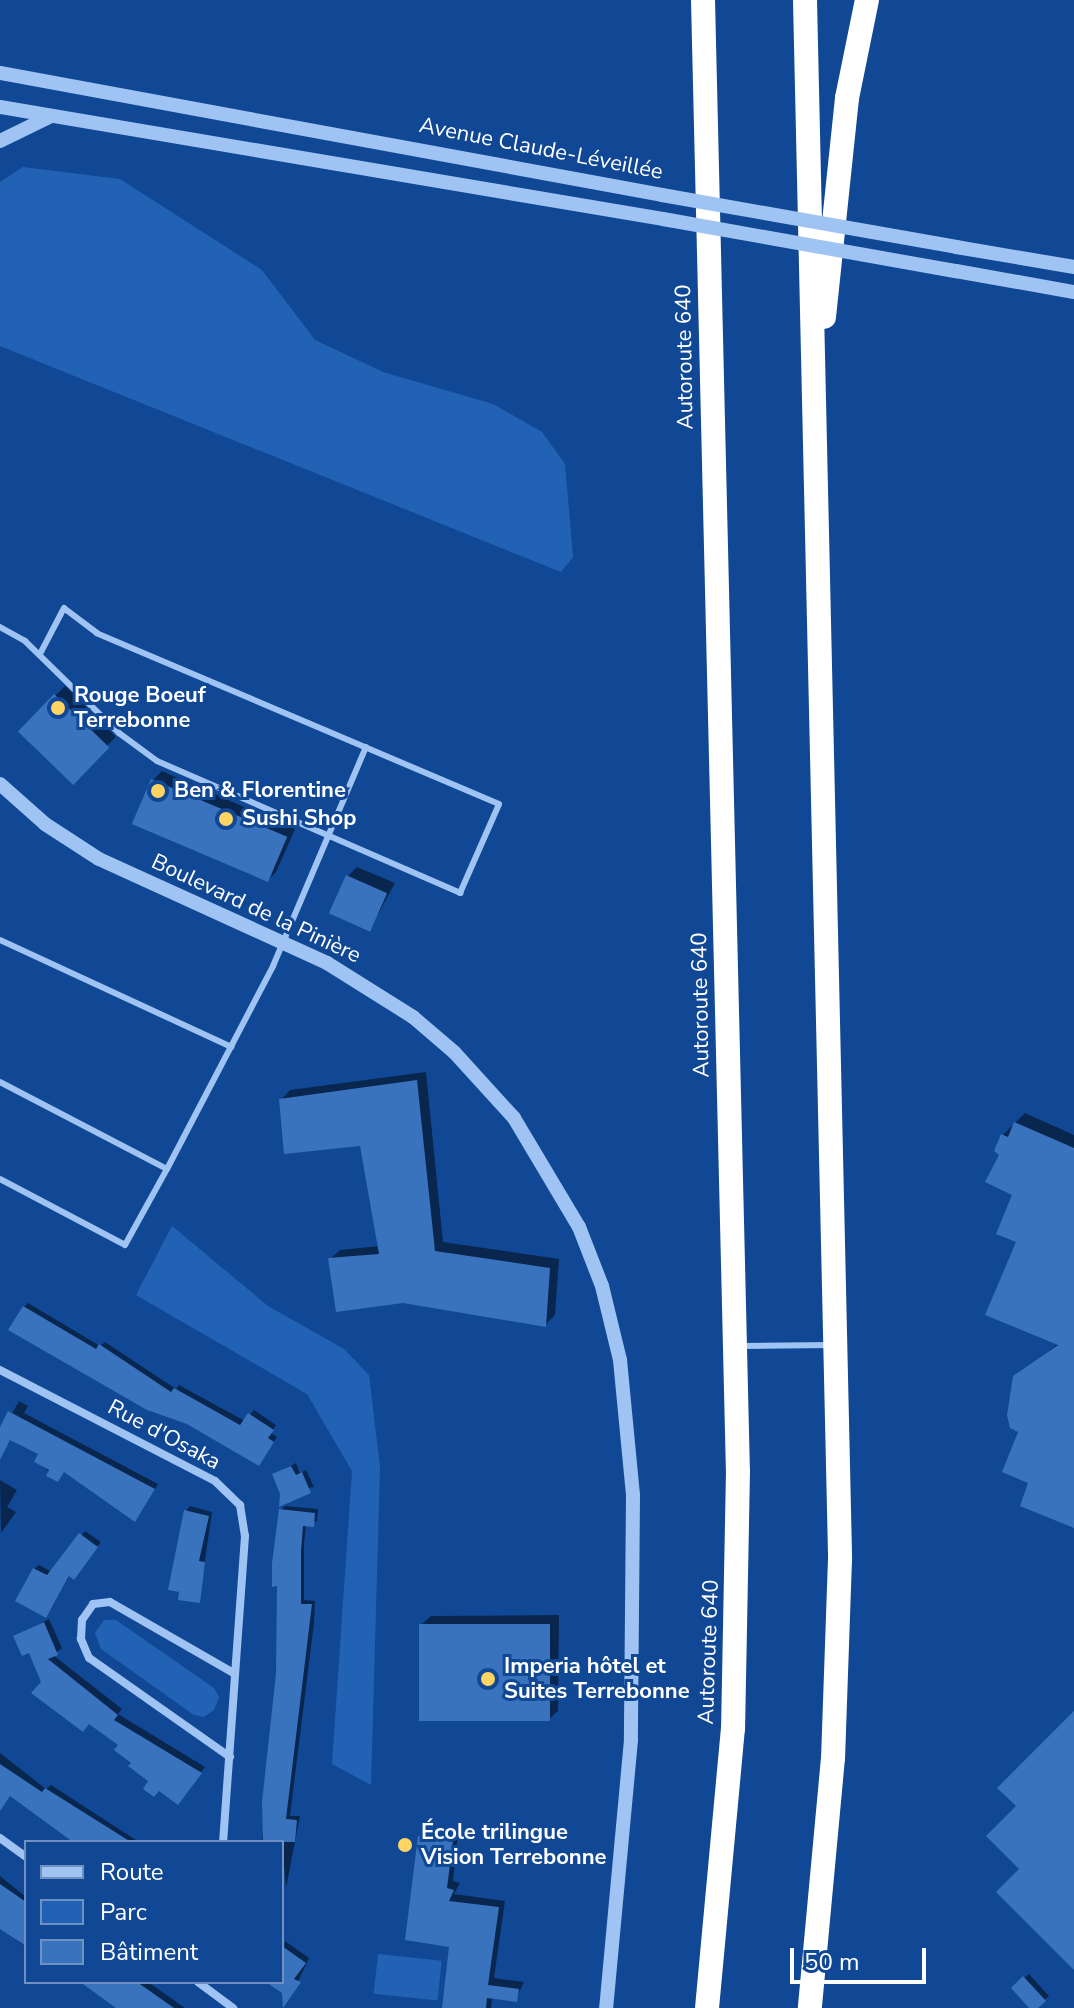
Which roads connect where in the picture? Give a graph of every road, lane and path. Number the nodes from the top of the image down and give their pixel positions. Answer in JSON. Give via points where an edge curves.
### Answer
{"nodes":[{"id":1,"x":687,"y":0,"type":"edge"},
{"id":2,"x":703,"y":0,"type":"edge"},
{"id":3,"x":805,"y":0,"type":"edge"},
{"id":4,"x":867,"y":0,"type":"edge"},
{"id":5,"x":0,"y":73,"type":"edge"},
{"id":6,"x":706,"y":101,"type":"junction"},
{"id":7,"x":0,"y":107,"type":"edge"},
{"id":8,"x":51,"y":116,"type":"junction"},
{"id":9,"x":0,"y":141,"type":"edge"},
{"id":10,"x":1074,"y":267,"type":"edge"},
{"id":11,"x":1074,"y":292,"type":"edge"},
{"id":12,"x":814,"y":374,"type":"junction"},
{"id":13,"x":0,"y":627,"type":"edge"},
{"id":14,"x":40,"y":654,"type":"junction"},
{"id":15,"x":366,"y":747,"type":"junction"},
{"id":16,"x":0,"y":784,"type":"edge"},
{"id":17,"x":328,"y":837,"type":"junction"},
{"id":18,"x":0,"y":940,"type":"edge"},
{"id":19,"x":284,"y":943,"type":"junction"},
{"id":20,"x":232,"y":1047,"type":"junction"},
{"id":21,"x":0,"y":1082,"type":"edge"},
{"id":22,"x":167,"y":1169,"type":"junction"},
{"id":23,"x":0,"y":1179,"type":"edge"},
{"id":24,"x":837,"y":1345,"type":"junction"},
{"id":25,"x":735,"y":1346,"type":"junction"},
{"id":26,"x":0,"y":1370,"type":"edge"},
{"id":27,"x":235,"y":1674,"type":"junction"},
{"id":28,"x":230,"y":1757,"type":"junction"},
{"id":29,"x":0,"y":1838,"type":"edge"},
{"id":30,"x":223,"y":1840,"type":"edge"},
{"id":31,"x":24,"y":1856,"type":"edge"},
{"id":32,"x":201,"y":1984,"type":"edge"},
{"id":33,"x":233,"y":2008,"type":"edge"},
{"id":34,"x":606,"y":2008,"type":"edge"},
{"id":35,"x":707,"y":2008,"type":"edge"},
{"id":36,"x":810,"y":2008,"type":"edge"}],
"edges":[{"from":1,"to":6,"type":"highway"},
{"from":2,"to":6,"type":"highway","name":"Autoroute 640"},
{"from":3,"to":12,"type":"highway"},
{"from":4,"to":12,"type":"highway","via":[[847,98],[833,262]]},
{"from":5,"to":10,"type":"street","name":"Avenue Claude-Léveillée","bridge":true},
{"from":6,"to":25,"type":"highway","name":"Autoroute 640"},
{"from":7,"to":8,"type":"street","name":"Avenue Claude-Léveillée"},
{"from":8,"to":9,"type":"street"},
{"from":8,"to":11,"type":"street","name":"Avenue Claude-Léveillée","bridge":true},
{"from":12,"to":24,"type":"highway"},
{"from":13,"to":14,"type":"lane"},
{"from":14,"to":15,"type":"lane","via":[[64,608],[97,633]]},
{"from":14,"to":17,"type":"lane","via":[[119,733],[157,761]]},
{"from":15,"to":17,"type":"lane"},
{"from":15,"to":17,"type":"lane","via":[[499,804],[460,893]]},
{"from":16,"to":19,"type":"street","name":"Boulevard de la Pinière","via":[[56,832],[106,863]]},
{"from":17,"to":19,"type":"lane"},
{"from":18,"to":20,"type":"lane"},
{"from":19,"to":20,"type":"lane"},
{"from":19,"to":34,"type":"street","name":"Boulevard de la Pinière","via":[[392,1002],[479,1078],[514,1118],[560,1188],[602,1286],[626,1399],[634,1547],[631,1740]]},
{"from":20,"to":22,"type":"lane"},
{"from":21,"to":22,"type":"lane"},
{"from":22,"to":23,"type":"lane","via":[[125,1245]]},
{"from":24,"to":25,"type":"lane"},
{"from":24,"to":36,"type":"highway","via":[[836,1700]]},
{"from":25,"to":35,"type":"highway","name":"Autoroute 640","via":[[734,1703]]},
{"from":26,"to":27,"type":"street","name":"Rue d'Osaka","via":[[232,1493],[240,1505],[245,1536]]},
{"from":27,"to":28,"type":"street","name":"Rue d'Osaka"},
{"from":27,"to":28,"type":"street","via":[[110,1602],[93,1604],[82,1620],[81,1639],[89,1658]]},
{"from":28,"to":30,"type":"street","name":"Rue d'Osaka"},
{"from":29,"to":31,"type":"street"},
{"from":32,"to":33,"type":"street"}]}
